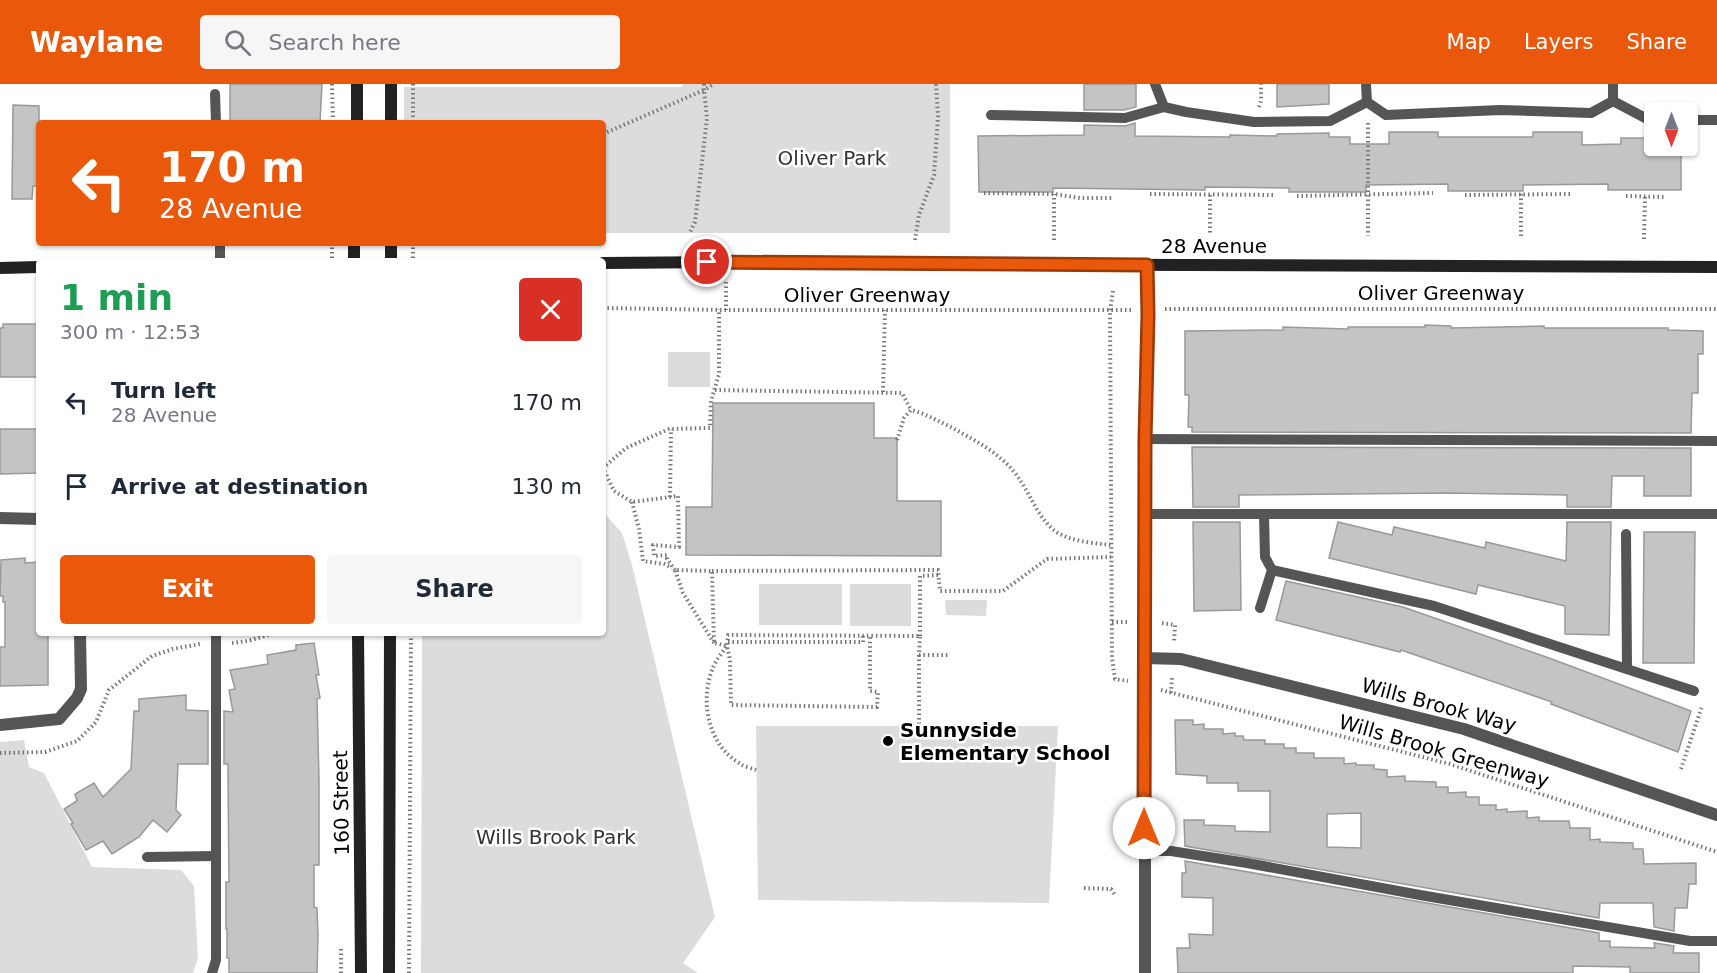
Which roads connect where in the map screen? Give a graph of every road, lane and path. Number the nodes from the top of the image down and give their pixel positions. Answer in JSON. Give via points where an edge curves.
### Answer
{"nodes":[{"id":1,"x":332,"y":84,"type":"edge"},
{"id":2,"x":357,"y":84,"type":"edge"},
{"id":3,"x":391,"y":84,"type":"edge"},
{"id":4,"x":413,"y":84,"type":"edge"},
{"id":5,"x":704,"y":84,"type":"edge"},
{"id":6,"x":714,"y":84,"type":"edge"},
{"id":7,"x":936,"y":84,"type":"edge"},
{"id":8,"x":1155,"y":84,"type":"edge"},
{"id":9,"x":1366,"y":84,"type":"edge"},
{"id":10,"x":1613,"y":84,"type":"edge"},
{"id":11,"x":704,"y":90,"type":"junction"},
{"id":12,"x":215,"y":94,"type":"dead end"},
{"id":13,"x":1613,"y":101,"type":"junction"},
{"id":14,"x":1367,"y":102,"type":"junction"},
{"id":15,"x":1164,"y":107,"type":"junction"},
{"id":16,"x":991,"y":115,"type":"dead end"},
{"id":17,"x":1644,"y":117,"type":"edge"},
{"id":18,"x":216,"y":120,"type":"edge"},
{"id":19,"x":333,"y":120,"type":"edge"},
{"id":20,"x":357,"y":120,"type":"edge"},
{"id":21,"x":391,"y":120,"type":"edge"},
{"id":22,"x":413,"y":120,"type":"edge"},
{"id":23,"x":1698,"y":120,"type":"edge"},
{"id":24,"x":1717,"y":120,"type":"edge"},
{"id":25,"x":606,"y":133,"type":"edge"},
{"id":26,"x":984,"y":193,"type":"dead end"},
{"id":27,"x":1368,"y":193,"type":"junction"},
{"id":28,"x":1433,"y":193,"type":"dead end"},
{"id":29,"x":1054,"y":194,"type":"junction"},
{"id":30,"x":1150,"y":194,"type":"dead end"},
{"id":31,"x":1521,"y":194,"type":"junction"},
{"id":32,"x":1573,"y":194,"type":"dead end"},
{"id":33,"x":1210,"y":195,"type":"junction"},
{"id":34,"x":1274,"y":195,"type":"dead end"},
{"id":35,"x":1465,"y":195,"type":"dead end"},
{"id":36,"x":1297,"y":196,"type":"dead end"},
{"id":37,"x":1626,"y":196,"type":"dead end"},
{"id":38,"x":1645,"y":197,"type":"junction"},
{"id":39,"x":1664,"y":197,"type":"dead end"},
{"id":40,"x":1113,"y":198,"type":"dead end"},
{"id":41,"x":689,"y":234,"type":"dead end"},
{"id":42,"x":1210,"y":234,"type":"dead end"},
{"id":43,"x":1368,"y":236,"type":"dead end"},
{"id":44,"x":1521,"y":238,"type":"dead end"},
{"id":45,"x":1644,"y":239,"type":"dead end"},
{"id":46,"x":915,"y":240,"type":"dead end"},
{"id":47,"x":1054,"y":240,"type":"dead end"},
{"id":48,"x":606,"y":263,"type":"edge"},
{"id":49,"x":1147,"y":265,"type":"junction"},
{"id":50,"x":36,"y":267,"type":"edge"},
{"id":51,"x":1717,"y":267,"type":"edge"},
{"id":52,"x":0,"y":268,"type":"edge"},
{"id":53,"x":726,"y":282,"type":"dead end"},
{"id":54,"x":1113,"y":291,"type":"dead end"},
{"id":55,"x":606,"y":308,"type":"edge"},
{"id":56,"x":719,"y":309,"type":"junction"},
{"id":57,"x":1165,"y":309,"type":"dead end"},
{"id":58,"x":1717,"y":309,"type":"edge"},
{"id":59,"x":726,"y":310,"type":"junction"},
{"id":60,"x":885,"y":310,"type":"junction"},
{"id":61,"x":1132,"y":310,"type":"dead end"},
{"id":62,"x":1110,"y":311,"type":"junction"},
{"id":63,"x":715,"y":390,"type":"junction"},
{"id":64,"x":883,"y":392,"type":"junction"},
{"id":65,"x":911,"y":410,"type":"junction"},
{"id":66,"x":671,"y":429,"type":"junction"},
{"id":67,"x":1145,"y":439,"type":"junction"},
{"id":68,"x":897,"y":440,"type":"dead end"},
{"id":69,"x":1717,"y":441,"type":"edge"},
{"id":70,"x":606,"y":465,"type":"edge"},
{"id":71,"x":606,"y":474,"type":"edge"},
{"id":72,"x":670,"y":497,"type":"junction"},
{"id":73,"x":632,"y":502,"type":"junction"},
{"id":74,"x":1145,"y":514,"type":"junction"},
{"id":75,"x":1717,"y":514,"type":"edge"},
{"id":76,"x":1264,"y":515,"type":"junction"},
{"id":77,"x":0,"y":518,"type":"edge"},
{"id":78,"x":36,"y":519,"type":"edge"},
{"id":79,"x":1626,"y":534,"type":"dead end"},
{"id":80,"x":1112,"y":545,"type":"junction"},
{"id":81,"x":1112,"y":557,"type":"junction"},
{"id":82,"x":675,"y":570,"type":"junction"},
{"id":83,"x":1272,"y":570,"type":"junction"},
{"id":84,"x":712,"y":571,"type":"junction"},
{"id":85,"x":938,"y":575,"type":"junction"},
{"id":86,"x":1260,"y":608,"type":"dead end"},
{"id":87,"x":1112,"y":622,"type":"junction"},
{"id":88,"x":1132,"y":622,"type":"dead end"},
{"id":89,"x":1155,"y":622,"type":"dead end"},
{"id":90,"x":862,"y":635,"type":"junction"},
{"id":91,"x":80,"y":636,"type":"edge"},
{"id":92,"x":264,"y":636,"type":"edge"},
{"id":93,"x":358,"y":636,"type":"edge"},
{"id":94,"x":390,"y":636,"type":"edge"},
{"id":95,"x":411,"y":636,"type":"edge"},
{"id":96,"x":870,"y":636,"type":"junction"},
{"id":97,"x":920,"y":636,"type":"junction"},
{"id":98,"x":216,"y":638,"type":"edge"},
{"id":99,"x":714,"y":643,"type":"junction"},
{"id":100,"x":727,"y":644,"type":"junction"},
{"id":101,"x":1174,"y":646,"type":"dead end"},
{"id":102,"x":919,"y":655,"type":"junction"},
{"id":103,"x":950,"y":655,"type":"dead end"},
{"id":104,"x":1144,"y":658,"type":"junction"},
{"id":105,"x":1627,"y":669,"type":"junction"},
{"id":106,"x":1172,"y":676,"type":"dead end"},
{"id":107,"x":1133,"y":682,"type":"dead end"},
{"id":108,"x":1159,"y":689,"type":"dead end"},
{"id":109,"x":109,"y":690,"type":"dead end"},
{"id":110,"x":1694,"y":691,"type":"dead end"},
{"id":111,"x":1171,"y":693,"type":"junction"},
{"id":112,"x":1706,"y":696,"type":"dead end"},
{"id":113,"x":0,"y":725,"type":"edge"},
{"id":114,"x":1008,"y":731,"type":"dead end"},
{"id":115,"x":1681,"y":769,"type":"dead end"},
{"id":116,"x":756,"y":770,"type":"dead end"},
{"id":117,"x":1717,"y":815,"type":"edge"},
{"id":118,"x":1144,"y":851,"type":"junction"},
{"id":119,"x":1717,"y":852,"type":"edge"},
{"id":120,"x":216,"y":856,"type":"junction"},
{"id":121,"x":147,"y":857,"type":"dead end"},
{"id":122,"x":1083,"y":888,"type":"dead end"},
{"id":123,"x":1115,"y":895,"type":"dead end"},
{"id":124,"x":1717,"y":941,"type":"edge"},
{"id":125,"x":212,"y":973,"type":"edge"},
{"id":126,"x":361,"y":973,"type":"edge"},
{"id":127,"x":389,"y":973,"type":"edge"},
{"id":128,"x":409,"y":973,"type":"edge"},
{"id":129,"x":1145,"y":973,"type":"edge"}],
"edges":[{"from":1,"to":19,"type":"path"},
{"from":2,"to":20,"type":"street"},
{"from":3,"to":21,"type":"street"},
{"from":4,"to":22,"type":"path"},
{"from":5,"to":11,"type":"path"},
{"from":6,"to":11,"type":"path"},
{"from":7,"to":46,"type":"path","via":[[934,175],[919,215]]},
{"from":8,"to":15,"type":"lane"},
{"from":9,"to":14,"type":"lane"},
{"from":10,"to":13,"type":"lane"},
{"from":11,"to":25,"type":"path"},
{"from":11,"to":41,"type":"path","via":[[705,129],[695,222]]},
{"from":12,"to":18,"type":"lane"},
{"from":13,"to":14,"type":"lane","via":[[1591,113],[1500,110],[1386,115]]},
{"from":13,"to":17,"type":"lane"},
{"from":14,"to":15,"type":"lane","via":[[1330,121],[1254,122]]},
{"from":14,"to":27,"type":"path"},
{"from":15,"to":16,"type":"lane","via":[[1125,118]]},
{"from":23,"to":24,"type":"lane"},
{"from":26,"to":29,"type":"path"},
{"from":27,"to":28,"type":"path"},
{"from":27,"to":36,"type":"path"},
{"from":27,"to":43,"type":"path"},
{"from":29,"to":40,"type":"path"},
{"from":29,"to":47,"type":"path"},
{"from":30,"to":33,"type":"path"},
{"from":31,"to":32,"type":"path"},
{"from":31,"to":35,"type":"path"},
{"from":31,"to":44,"type":"path"},
{"from":33,"to":34,"type":"path"},
{"from":33,"to":42,"type":"path"},
{"from":37,"to":38,"type":"path"},
{"from":38,"to":39,"type":"path"},
{"from":38,"to":45,"type":"path"},
{"from":48,"to":49,"type":"street","name":"28 Avenue"},
{"from":49,"to":51,"type":"street","name":"28 Avenue"},
{"from":49,"to":67,"type":"street"},
{"from":50,"to":52,"type":"street"},
{"from":53,"to":59,"type":"path"},
{"from":54,"to":62,"type":"path"},
{"from":55,"to":56,"type":"path","name":"Oliver Greenway"},
{"from":56,"to":59,"type":"path","name":"Oliver Greenway"},
{"from":56,"to":63,"type":"path","via":[[719,374]]},
{"from":57,"to":58,"type":"path","name":"Oliver Greenway"},
{"from":59,"to":60,"type":"path","name":"Oliver Greenway"},
{"from":60,"to":62,"type":"path","name":"Oliver Greenway"},
{"from":60,"to":64,"type":"path"},
{"from":61,"to":62,"type":"path","name":"Oliver Greenway"},
{"from":62,"to":80,"type":"path"},
{"from":63,"to":64,"type":"path"},
{"from":63,"to":66,"type":"path","via":[[710,428]]},
{"from":64,"to":65,"type":"path","via":[[902,393]]},
{"from":65,"to":68,"type":"path"},
{"from":65,"to":80,"type":"path","via":[[979,442],[1008,465],[1057,532],[1087,543]]},
{"from":66,"to":70,"type":"path","via":[[626,448]]},
{"from":66,"to":72,"type":"path"},
{"from":67,"to":69,"type":"lane"},
{"from":67,"to":74,"type":"street"},
{"from":71,"to":73,"type":"path","via":[[614,491]]},
{"from":72,"to":73,"type":"path"},
{"from":72,"to":82,"type":"path","via":[[678,496],[679,546],[653,545],[654,556],[667,555]]},
{"from":73,"to":82,"type":"path","via":[[643,561]]},
{"from":74,"to":76,"type":"lane"},
{"from":74,"to":104,"type":"street"},
{"from":75,"to":76,"type":"lane"},
{"from":76,"to":83,"type":"lane","via":[[1264,557]]},
{"from":77,"to":78,"type":"street"},
{"from":79,"to":105,"type":"lane"},
{"from":80,"to":81,"type":"path"},
{"from":81,"to":85,"type":"path","via":[[1047,559],[1003,591],[940,591]]},
{"from":81,"to":87,"type":"path"},
{"from":82,"to":84,"type":"path"},
{"from":82,"to":99,"type":"path"},
{"from":83,"to":86,"type":"lane"},
{"from":83,"to":105,"type":"lane","via":[[1434,606]]},
{"from":84,"to":85,"type":"path","via":[[938,570]]},
{"from":84,"to":99,"type":"path"},
{"from":85,"to":97,"type":"path","via":[[920,576]]},
{"from":87,"to":88,"type":"path"},
{"from":87,"to":107,"type":"path","via":[[1115,679]]},
{"from":89,"to":101,"type":"path","via":[[1175,625]]},
{"from":90,"to":96,"type":"path"},
{"from":90,"to":100,"type":"path","via":[[728,635]]},
{"from":90,"to":100,"type":"path","via":[[863,642]]},
{"from":91,"to":113,"type":"street","via":[[81,689],[59,720]]},
{"from":92,"to":98,"type":"path","via":[[248,641]]},
{"from":93,"to":126,"type":"street","name":"160 Street"},
{"from":94,"to":127,"type":"street"},
{"from":95,"to":128,"type":"path"},
{"from":96,"to":97,"type":"path"},
{"from":96,"to":100,"type":"path","via":[[870,691],[878,692],[878,707],[731,705]]},
{"from":97,"to":102,"type":"path"},
{"from":98,"to":109,"type":"path","via":[[152,656]]},
{"from":98,"to":120,"type":"lane"},
{"from":99,"to":100,"type":"path"},
{"from":100,"to":116,"type":"path","via":[[712,669],[706,706],[710,728],[722,748],[739,764]]},
{"from":102,"to":103,"type":"path"},
{"from":102,"to":114,"type":"path","via":[[919,730]]},
{"from":104,"to":117,"type":"street","name":"Wills Brook Way","via":[[1181,659],[1464,729]]},
{"from":104,"to":118,"type":"street"},
{"from":105,"to":110,"type":"lane"},
{"from":106,"to":111,"type":"path"},
{"from":108,"to":111,"type":"path","name":"Wills Brook Greenway"},
{"from":111,"to":119,"type":"path","name":"Wills Brook Greenway","via":[[1450,764]]},
{"from":112,"to":115,"type":"path"},
{"from":118,"to":124,"type":"lane","via":[[1171,851],[1679,939]]},
{"from":118,"to":129,"type":"street"},
{"from":120,"to":121,"type":"lane"},
{"from":120,"to":125,"type":"lane","via":[[216,960]]},
{"from":122,"to":123,"type":"path","via":[[1110,890]]}]}
